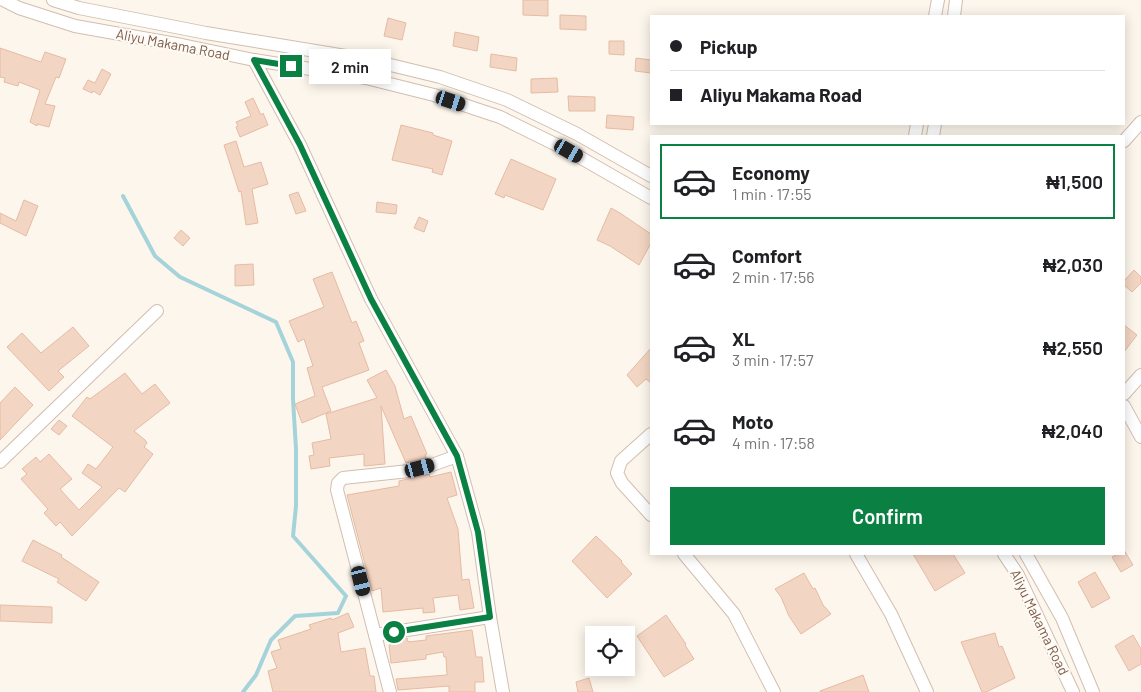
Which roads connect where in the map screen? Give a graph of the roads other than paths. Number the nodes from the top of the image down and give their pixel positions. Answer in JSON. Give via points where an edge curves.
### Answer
{"nodes":[{"id":1,"x":3,"y":0,"type":"edge"},
{"id":2,"x":53,"y":0,"type":"edge"},
{"id":3,"x":938,"y":0,"type":"edge"},
{"id":4,"x":956,"y":0,"type":"edge"},
{"id":5,"x":935,"y":15,"type":"edge"},
{"id":6,"x":954,"y":15,"type":"edge"},
{"id":7,"x":254,"y":60,"type":"junction"},
{"id":8,"x":1141,"y":122,"type":"edge"},
{"id":9,"x":1125,"y":140,"type":"edge"},
{"id":10,"x":650,"y":175,"type":"edge"},
{"id":11,"x":650,"y":197,"type":"edge"},
{"id":12,"x":157,"y":311,"type":"dead end"},
{"id":13,"x":1141,"y":375,"type":"edge"},
{"id":14,"x":1125,"y":393,"type":"edge"},
{"id":15,"x":1125,"y":408,"type":"edge"},
{"id":16,"x":650,"y":435,"type":"edge"},
{"id":17,"x":1141,"y":437,"type":"edge"},
{"id":18,"x":457,"y":456,"type":"junction"},
{"id":19,"x":0,"y":462,"type":"edge"},
{"id":20,"x":650,"y":514,"type":"edge"},
{"id":21,"x":685,"y":555,"type":"edge"},
{"id":22,"x":857,"y":555,"type":"edge"},
{"id":23,"x":1005,"y":555,"type":"edge"},
{"id":24,"x":1027,"y":555,"type":"edge"},
{"id":25,"x":490,"y":617,"type":"junction"},
{"id":26,"x":375,"y":635,"type":"junction"},
{"id":27,"x":390,"y":692,"type":"edge"},
{"id":28,"x":503,"y":692,"type":"edge"},
{"id":29,"x":774,"y":692,"type":"edge"},
{"id":30,"x":927,"y":692,"type":"edge"},
{"id":31,"x":1073,"y":692,"type":"edge"},
{"id":32,"x":1093,"y":692,"type":"edge"}],
"edges":[{"from":1,"to":7,"type":"street","name":"Aliyu Makama Road","via":[[75,26]]},
{"from":2,"to":10,"type":"street","name":"Aliyu Makama Road","via":[[206,33],[370,60],[440,77],[507,100],[578,134]]},
{"from":3,"to":5,"type":"street"},
{"from":4,"to":6,"type":"street"},
{"from":7,"to":11,"type":"street","name":"Aliyu Makama Road","via":[[366,78],[434,95],[500,117],[569,151]]},
{"from":7,"to":18,"type":"street","via":[[300,145],[371,299]]},
{"from":8,"to":9,"type":"street"},
{"from":12,"to":19,"type":"street"},
{"from":13,"to":14,"type":"street"},
{"from":15,"to":17,"type":"street"},
{"from":16,"to":20,"type":"street","via":[[621,461],[617,472],[622,483]]},
{"from":18,"to":25,"type":"street","via":[[478,532]]},
{"from":18,"to":26,"type":"street","via":[[409,471],[343,478],[338,483]]},
{"from":21,"to":29,"type":"street","via":[[734,614]]},
{"from":22,"to":30,"type":"street","via":[[891,614]]},
{"from":23,"to":31,"type":"street","name":"Aliyu Makama Road","via":[[1018,575]]},
{"from":24,"to":32,"type":"street","name":"Aliyu Makama Road","via":[[1062,618]]},
{"from":25,"to":26,"type":"street"},
{"from":25,"to":28,"type":"street"},
{"from":26,"to":27,"type":"street"}]}
